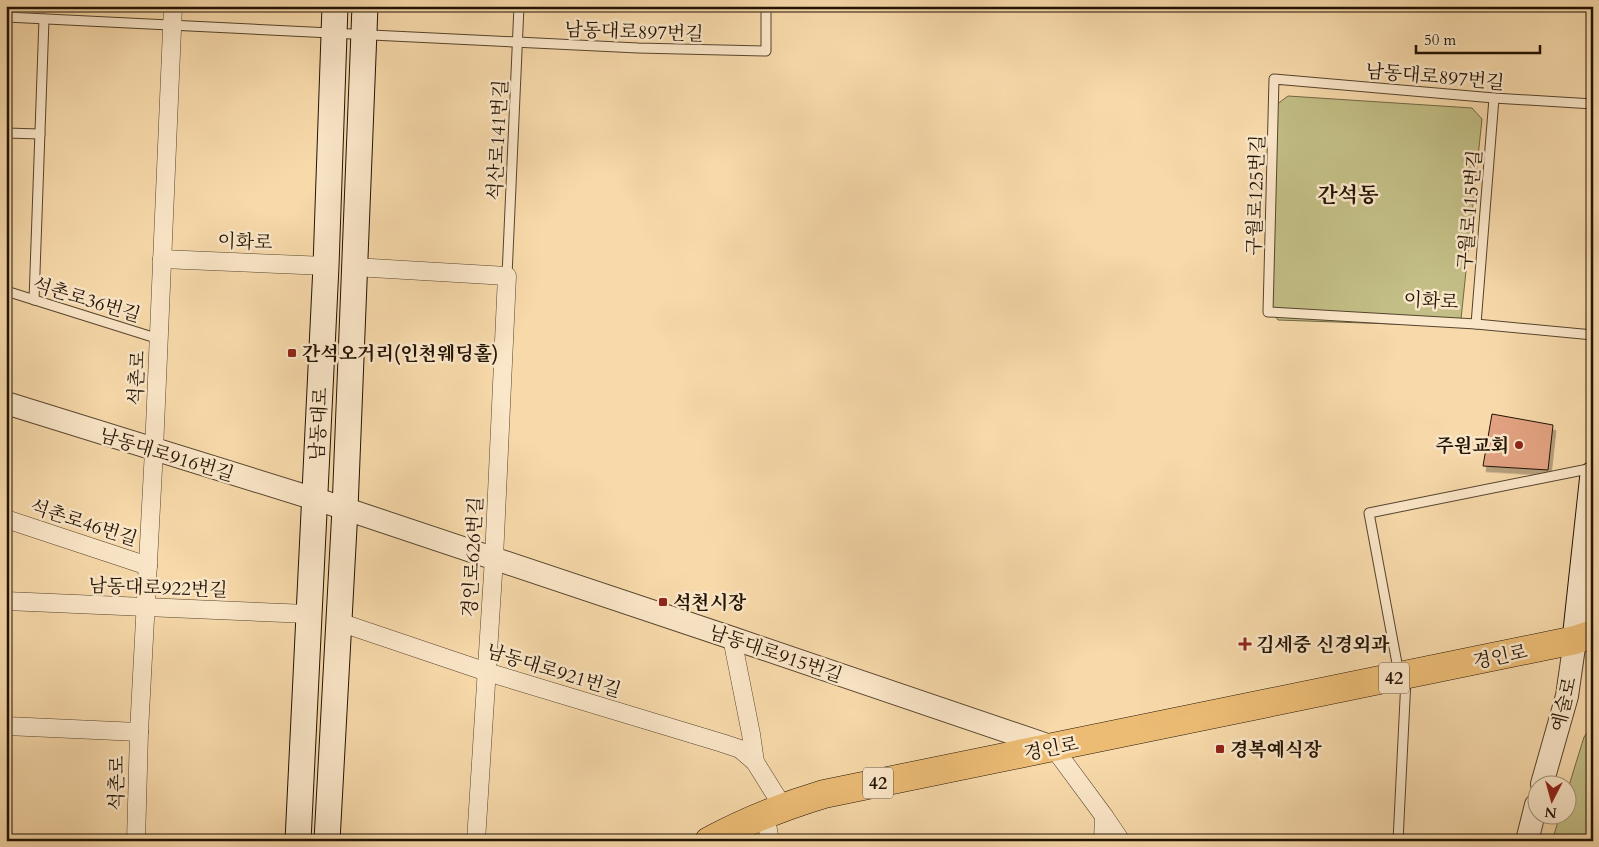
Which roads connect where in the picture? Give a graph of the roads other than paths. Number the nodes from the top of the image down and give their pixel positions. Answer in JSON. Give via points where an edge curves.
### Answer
{"nodes":[{"id":1,"x":173,"y":6,"type":"edge"},
{"id":2,"x":335,"y":6,"type":"edge"},
{"id":3,"x":366,"y":6,"type":"edge"},
{"id":4,"x":519,"y":6,"type":"edge"},
{"id":5,"x":766,"y":6,"type":"edge"},
{"id":6,"x":6,"y":17,"type":"edge"},
{"id":7,"x":44,"y":19,"type":"junction"},
{"id":8,"x":172,"y":25,"type":"junction"},
{"id":9,"x":349,"y":33,"type":"junction"},
{"id":10,"x":518,"y":43,"type":"junction"},
{"id":11,"x":1274,"y":79,"type":"joint"},
{"id":12,"x":1494,"y":98,"type":"junction"},
{"id":13,"x":1593,"y":104,"type":"edge"},
{"id":14,"x":6,"y":132,"type":"edge"},
{"id":15,"x":40,"y":134,"type":"junction"},
{"id":16,"x":162,"y":259,"type":"junction"},
{"id":17,"x":326,"y":266,"type":"junction"},
{"id":18,"x":354,"y":267,"type":"junction"},
{"id":19,"x":507,"y":276,"type":"junction"},
{"id":20,"x":6,"y":291,"type":"edge"},
{"id":21,"x":34,"y":300,"type":"junction"},
{"id":22,"x":1268,"y":312,"type":"joint"},
{"id":23,"x":1476,"y":324,"type":"junction"},
{"id":24,"x":1593,"y":335,"type":"edge"},
{"id":25,"x":159,"y":339,"type":"junction"},
{"id":26,"x":6,"y":403,"type":"edge"},
{"id":27,"x":154,"y":450,"type":"junction"},
{"id":28,"x":1593,"y":468,"type":"edge"},
{"id":29,"x":1593,"y":474,"type":"edge"},
{"id":30,"x":329,"y":504,"type":"junction"},
{"id":31,"x":6,"y":519,"type":"edge"},
{"id":32,"x":494,"y":558,"type":"junction"},
{"id":33,"x":148,"y":566,"type":"junction"},
{"id":34,"x":6,"y":601,"type":"edge"},
{"id":35,"x":145,"y":608,"type":"junction"},
{"id":36,"x":308,"y":614,"type":"junction"},
{"id":37,"x":339,"y":622,"type":"junction"},
{"id":38,"x":1584,"y":637,"type":"edge"},
{"id":39,"x":732,"y":638,"type":"junction"},
{"id":40,"x":487,"y":672,"type":"junction"},
{"id":41,"x":1403,"y":676,"type":"junction"},
{"id":42,"x":6,"y":726,"type":"edge"},
{"id":43,"x":139,"y":732,"type":"junction"},
{"id":44,"x":1053,"y":747,"type":"junction"},
{"id":45,"x":755,"y":762,"type":"junction"},
{"id":46,"x":1545,"y":774,"type":"edge"},
{"id":47,"x":774,"y":810,"type":"junction"},
{"id":48,"x":1104,"y":816,"type":"junction"},
{"id":49,"x":1531,"y":824,"type":"edge"},
{"id":50,"x":136,"y":841,"type":"edge"},
{"id":51,"x":298,"y":841,"type":"edge"},
{"id":52,"x":327,"y":841,"type":"edge"},
{"id":53,"x":476,"y":841,"type":"edge"},
{"id":54,"x":709,"y":841,"type":"edge"},
{"id":55,"x":770,"y":841,"type":"edge"},
{"id":56,"x":1103,"y":841,"type":"edge"},
{"id":57,"x":1120,"y":841,"type":"edge"},
{"id":58,"x":1398,"y":841,"type":"edge"},
{"id":59,"x":1527,"y":841,"type":"edge"}],
"edges":[{"from":1,"to":8,"type":"street","name":"석촌로"},
{"from":2,"to":9,"type":"main road","name":"남동대로"},
{"from":3,"to":9,"type":"main road"},
{"from":4,"to":10,"type":"lane","name":"석산로141번길"},
{"from":5,"to":10,"type":"lane","name":"남동대로897번길","via":[[766,50]]},
{"from":6,"to":7,"type":"lane","name":"남동대로897번길"},
{"from":7,"to":8,"type":"lane","name":"남동대로897번길"},
{"from":7,"to":15,"type":"lane"},
{"from":8,"to":9,"type":"lane","name":"남동대로897번길"},
{"from":8,"to":16,"type":"street","name":"석촌로"},
{"from":9,"to":10,"type":"lane","name":"남동대로897번길"},
{"from":9,"to":17,"type":"main road","name":"남동대로"},
{"from":9,"to":18,"type":"main road"},
{"from":10,"to":19,"type":"lane","name":"석산로141번길"},
{"from":11,"to":12,"type":"lane","name":"남동대로897번길"},
{"from":11,"to":22,"type":"lane","name":"구월로125번길"},
{"from":12,"to":13,"type":"lane","name":"남동대로897번길"},
{"from":12,"to":23,"type":"lane","name":"구월로115번길"},
{"from":14,"to":15,"type":"lane"},
{"from":15,"to":21,"type":"lane"},
{"from":16,"to":17,"type":"street","name":"이화로"},
{"from":16,"to":25,"type":"street","name":"석촌로"},
{"from":17,"to":30,"type":"main road","name":"남동대로"},
{"from":18,"to":19,"type":"street"},
{"from":18,"to":30,"type":"main road"},
{"from":19,"to":32,"type":"street","name":"경인로626번길"},
{"from":20,"to":21,"type":"lane","name":"석촌로36번길"},
{"from":21,"to":25,"type":"lane","name":"석촌로36번길"},
{"from":22,"to":23,"type":"lane","name":"이화로"},
{"from":23,"to":24,"type":"lane","name":"이화로"},
{"from":25,"to":27,"type":"street","name":"석촌로"},
{"from":26,"to":27,"type":"street","name":"남동대로916번길"},
{"from":27,"to":30,"type":"street","name":"남동대로916번길"},
{"from":27,"to":33,"type":"street","name":"석촌로"},
{"from":28,"to":41,"type":"lane","via":[[1369,513]]},
{"from":29,"to":38,"type":"main road","name":"예술로"},
{"from":30,"to":32,"type":"street","name":"남동대로915번길"},
{"from":30,"to":36,"type":"main road","name":"남동대로"},
{"from":30,"to":37,"type":"main road"},
{"from":31,"to":33,"type":"street","name":"석촌로46번길"},
{"from":32,"to":39,"type":"street","name":"남동대로915번길"},
{"from":32,"to":40,"type":"street","name":"경인로626번길"},
{"from":33,"to":35,"type":"street","name":"석촌로"},
{"from":34,"to":35,"type":"street","name":"남동대로922번길"},
{"from":35,"to":36,"type":"street","name":"남동대로922번길"},
{"from":35,"to":43,"type":"street","name":"석촌로"},
{"from":36,"to":51,"type":"main road","name":"남동대로"},
{"from":37,"to":40,"type":"street","name":"남동대로921번길"},
{"from":37,"to":52,"type":"main road"},
{"from":38,"to":41,"type":"main road","name":"경인로","number":"42"},
{"from":38,"to":46,"type":"street","name":"예술로"},
{"from":39,"to":44,"type":"street","name":"남동대로915번길"},
{"from":39,"to":45,"type":"street"},
{"from":40,"to":45,"type":"street","name":"남동대로921번길","via":[[740,749]]},
{"from":40,"to":53,"type":"street","name":"경인로626번길"},
{"from":41,"to":44,"type":"main road","name":"경인로","number":"42"},
{"from":41,"to":58,"type":"lane"},
{"from":42,"to":43,"type":"street"},
{"from":43,"to":50,"type":"street","name":"석촌로"},
{"from":44,"to":47,"type":"main road","name":"경인로","number":"42","via":[[824,794]]},
{"from":44,"to":48,"type":"street"},
{"from":45,"to":47,"type":"street"},
{"from":47,"to":54,"type":"main road","name":"경인로","number":"42"},
{"from":47,"to":55,"type":"street"},
{"from":48,"to":56,"type":"street"},
{"from":48,"to":57,"type":"street"},
{"from":49,"to":59,"type":"street"}]}
